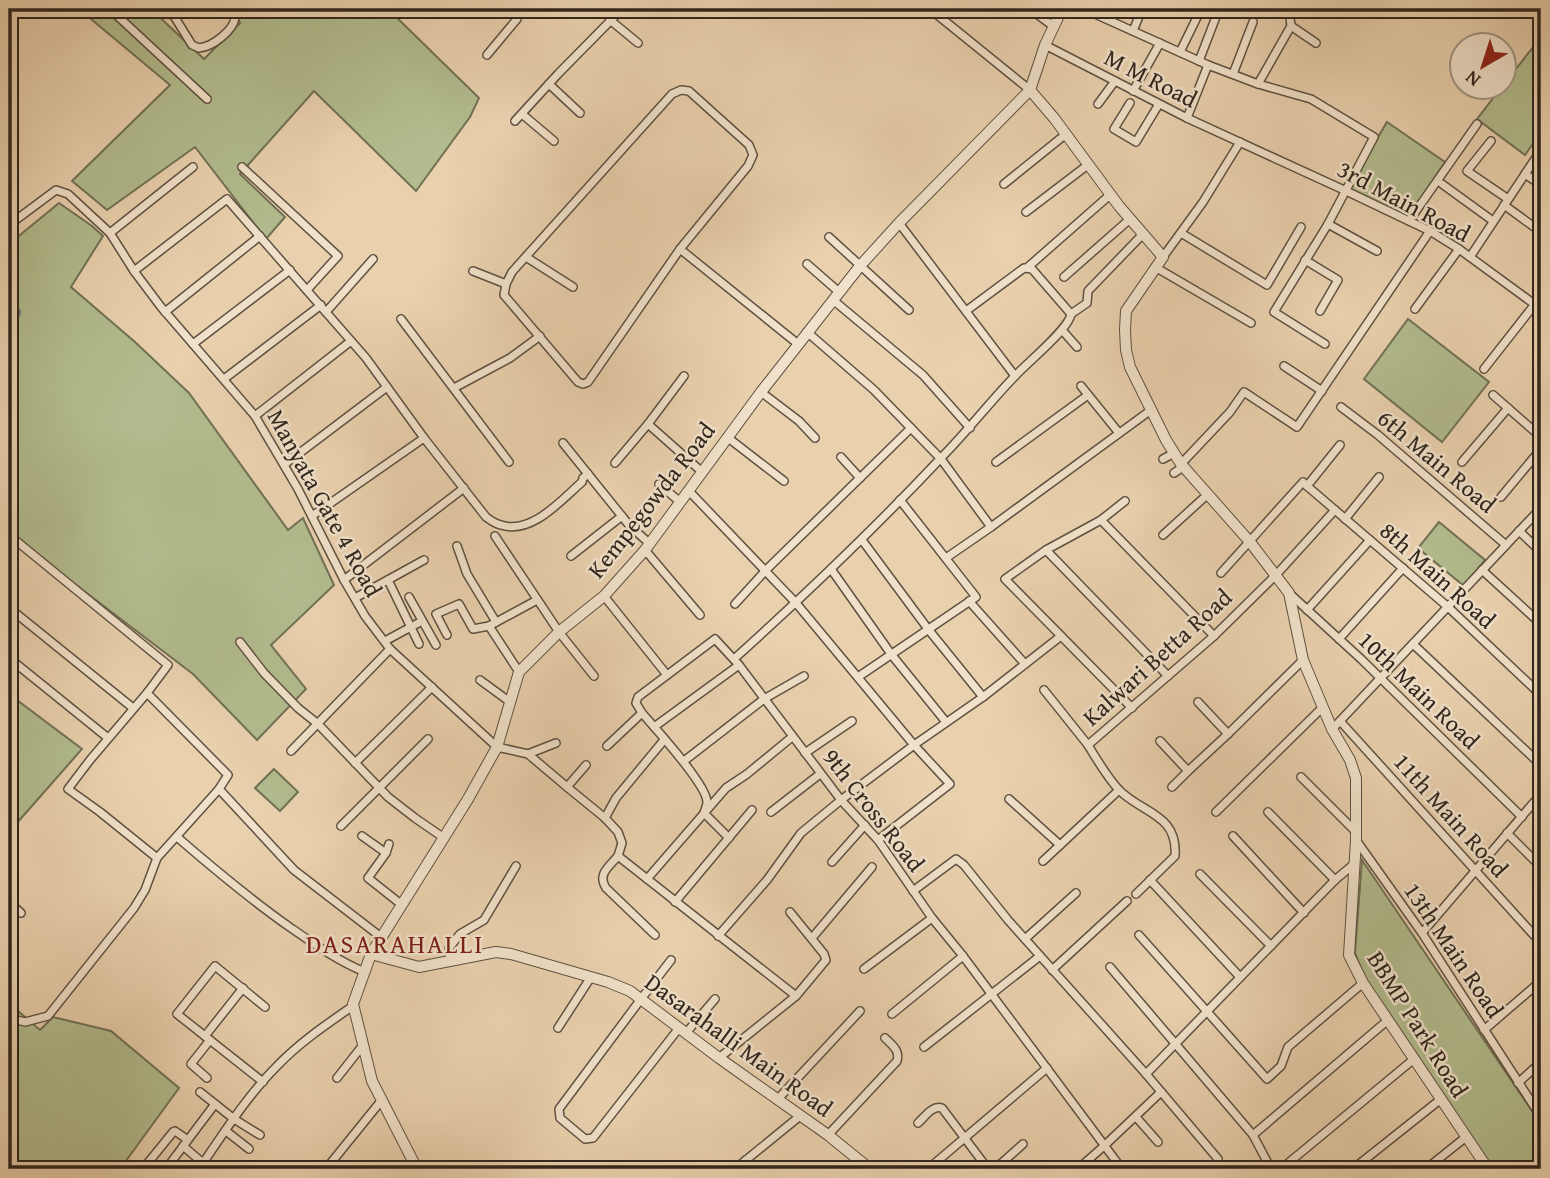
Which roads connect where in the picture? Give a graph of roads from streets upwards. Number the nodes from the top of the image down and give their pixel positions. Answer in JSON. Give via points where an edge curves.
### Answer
{"nodes":[{"id":1,"x":110,"y":9,"type":"edge"},
{"id":2,"x":161,"y":9,"type":"edge"},
{"id":3,"x":229,"y":9,"type":"edge"},
{"id":4,"x":515,"y":9,"type":"edge"},
{"id":5,"x":622,"y":9,"type":"edge"},
{"id":6,"x":930,"y":9,"type":"edge"},
{"id":7,"x":1030,"y":9,"type":"edge"},
{"id":8,"x":1062,"y":9,"type":"edge"},
{"id":9,"x":1084,"y":9,"type":"edge"},
{"id":10,"x":1142,"y":9,"type":"edge"},
{"id":11,"x":1201,"y":9,"type":"edge"},
{"id":12,"x":1219,"y":9,"type":"edge"},
{"id":13,"x":1289,"y":9,"type":"edge"},
{"id":14,"x":610,"y":20,"type":"junction"},
{"id":15,"x":1253,"y":22,"type":"dead end"},
{"id":16,"x":1053,"y":26,"type":"junction"},
{"id":17,"x":1291,"y":26,"type":"junction"},
{"id":18,"x":1133,"y":31,"type":"junction"},
{"id":19,"x":638,"y":43,"type":"dead end"},
{"id":20,"x":1160,"y":43,"type":"junction"},
{"id":21,"x":1316,"y":43,"type":"dead end"},
{"id":22,"x":1045,"y":45,"type":"junction"},
{"id":23,"x":1180,"y":52,"type":"junction"},
{"id":24,"x":487,"y":55,"type":"dead end"},
{"id":25,"x":1199,"y":61,"type":"junction"},
{"id":26,"x":1208,"y":65,"type":"junction"},
{"id":27,"x":1233,"y":74,"type":"junction"},
{"id":28,"x":1115,"y":81,"type":"junction"},
{"id":29,"x":549,"y":84,"type":"junction"},
{"id":30,"x":1258,"y":84,"type":"junction"},
{"id":31,"x":1030,"y":90,"type":"junction"},
{"id":32,"x":1133,"y":91,"type":"junction"},
{"id":33,"x":207,"y":99,"type":"dead end"},
{"id":34,"x":1130,"y":103,"type":"dead end"},
{"id":35,"x":1098,"y":104,"type":"dead end"},
{"id":36,"x":1159,"y":104,"type":"junction"},
{"id":37,"x":580,"y":113,"type":"dead end"},
{"id":38,"x":522,"y":114,"type":"junction"},
{"id":39,"x":1186,"y":118,"type":"junction"},
{"id":40,"x":515,"y":121,"type":"dead end"},
{"id":41,"x":1477,"y":124,"type":"dead end"},
{"id":42,"x":1066,"y":134,"type":"junction"},
{"id":43,"x":554,"y":141,"type":"dead end"},
{"id":44,"x":1491,"y":141,"type":"dead end"},
{"id":45,"x":1240,"y":142,"type":"junction"},
{"id":46,"x":1541,"y":150,"type":"edge"},
{"id":47,"x":1089,"y":164,"type":"junction"},
{"id":48,"x":193,"y":167,"type":"dead end"},
{"id":49,"x":242,"y":167,"type":"dead end"},
{"id":50,"x":1525,"y":174,"type":"junction"},
{"id":51,"x":1004,"y":184,"type":"dead end"},
{"id":52,"x":1442,"y":184,"type":"dead end"},
{"id":53,"x":1541,"y":185,"type":"edge"},
{"id":54,"x":1345,"y":190,"type":"junction"},
{"id":55,"x":1111,"y":194,"type":"junction"},
{"id":56,"x":1506,"y":202,"type":"junction"},
{"id":57,"x":1026,"y":212,"type":"dead end"},
{"id":58,"x":1130,"y":219,"type":"junction"},
{"id":59,"x":1409,"y":221,"type":"junction"},
{"id":60,"x":1493,"y":221,"type":"junction"},
{"id":61,"x":899,"y":223,"type":"junction"},
{"id":62,"x":1328,"y":224,"type":"junction"},
{"id":63,"x":9,"y":225,"type":"edge"},
{"id":64,"x":1301,"y":227,"type":"dead end"},
{"id":65,"x":1430,"y":231,"type":"junction"},
{"id":66,"x":1541,"y":232,"type":"edge"},
{"id":67,"x":110,"y":233,"type":"junction"},
{"id":68,"x":1181,"y":233,"type":"junction"},
{"id":69,"x":1143,"y":234,"type":"junction"},
{"id":70,"x":260,"y":236,"type":"junction"},
{"id":71,"x":829,"y":237,"type":"dead end"},
{"id":72,"x":680,"y":249,"type":"junction"},
{"id":73,"x":1459,"y":249,"type":"junction"},
{"id":74,"x":1377,"y":251,"type":"dead end"},
{"id":75,"x":526,"y":257,"type":"junction"},
{"id":76,"x":1163,"y":257,"type":"junction"},
{"id":77,"x":1470,"y":257,"type":"junction"},
{"id":78,"x":373,"y":259,"type":"dead end"},
{"id":79,"x":1305,"y":260,"type":"junction"},
{"id":80,"x":807,"y":264,"type":"dead end"},
{"id":81,"x":860,"y":266,"type":"junction"},
{"id":82,"x":1028,"y":267,"type":"junction"},
{"id":83,"x":1155,"y":267,"type":"junction"},
{"id":84,"x":290,"y":270,"type":"junction"},
{"id":85,"x":134,"y":271,"type":"junction"},
{"id":86,"x":473,"y":271,"type":"dead end"},
{"id":87,"x":1064,"y":277,"type":"dead end"},
{"id":88,"x":506,"y":284,"type":"junction"},
{"id":89,"x":573,"y":287,"type":"dead end"},
{"id":90,"x":307,"y":290,"type":"junction"},
{"id":91,"x":836,"y":296,"type":"junction"},
{"id":92,"x":1538,"y":306,"type":"edge"},
{"id":93,"x":323,"y":308,"type":"junction"},
{"id":94,"x":1416,"y":309,"type":"dead end"},
{"id":95,"x":909,"y":310,"type":"dead end"},
{"id":96,"x":966,"y":311,"type":"junction"},
{"id":97,"x":1320,"y":311,"type":"dead end"},
{"id":98,"x":165,"y":312,"type":"junction"},
{"id":99,"x":1072,"y":314,"type":"junction"},
{"id":100,"x":401,"y":319,"type":"dead end"},
{"id":101,"x":1251,"y":323,"type":"dead end"},
{"id":102,"x":1062,"y":330,"type":"junction"},
{"id":103,"x":807,"y":332,"type":"junction"},
{"id":104,"x":540,"y":336,"type":"junction"},
{"id":105,"x":351,"y":341,"type":"junction"},
{"id":106,"x":193,"y":344,"type":"junction"},
{"id":107,"x":798,"y":344,"type":"junction"},
{"id":108,"x":1325,"y":344,"type":"dead end"},
{"id":109,"x":1076,"y":347,"type":"dead end"},
{"id":110,"x":1284,"y":366,"type":"dead end"},
{"id":111,"x":1484,"y":369,"type":"dead end"},
{"id":112,"x":684,"y":376,"type":"dead end"},
{"id":113,"x":1015,"y":376,"type":"junction"},
{"id":114,"x":225,"y":379,"type":"junction"},
{"id":115,"x":1081,"y":386,"type":"dead end"},
{"id":116,"x":387,"y":387,"type":"junction"},
{"id":117,"x":454,"y":388,"type":"junction"},
{"id":118,"x":1322,"y":391,"type":"junction"},
{"id":119,"x":761,"y":392,"type":"junction"},
{"id":120,"x":1493,"y":395,"type":"dead end"},
{"id":121,"x":1088,"y":396,"type":"junction"},
{"id":122,"x":1341,"y":407,"type":"dead end"},
{"id":123,"x":1508,"y":408,"type":"junction"},
{"id":124,"x":1151,"y":410,"type":"junction"},
{"id":125,"x":255,"y":416,"type":"junction"},
{"id":126,"x":648,"y":424,"type":"junction"},
{"id":127,"x":911,"y":428,"type":"junction"},
{"id":128,"x":970,"y":428,"type":"junction"},
{"id":129,"x":1119,"y":433,"type":"junction"},
{"id":130,"x":727,"y":437,"type":"junction"},
{"id":131,"x":1541,"y":437,"type":"edge"},
{"id":132,"x":424,"y":438,"type":"junction"},
{"id":133,"x":815,"y":438,"type":"dead end"},
{"id":134,"x":563,"y":443,"type":"dead end"},
{"id":135,"x":1340,"y":445,"type":"dead end"},
{"id":136,"x":1541,"y":449,"type":"edge"},
{"id":137,"x":1174,"y":453,"type":"junction"},
{"id":138,"x":841,"y":457,"type":"dead end"},
{"id":139,"x":940,"y":459,"type":"junction"},
{"id":140,"x":1163,"y":459,"type":"dead end"},
{"id":141,"x":509,"y":462,"type":"dead end"},
{"id":142,"x":996,"y":462,"type":"dead end"},
{"id":143,"x":1462,"y":462,"type":"dead end"},
{"id":144,"x":615,"y":463,"type":"dead end"},
{"id":145,"x":285,"y":464,"type":"junction"},
{"id":146,"x":1180,"y":468,"type":"junction"},
{"id":147,"x":701,"y":471,"type":"junction"},
{"id":148,"x":588,"y":474,"type":"junction"},
{"id":149,"x":1379,"y":477,"type":"dead end"},
{"id":150,"x":860,"y":478,"type":"junction"},
{"id":151,"x":784,"y":481,"type":"dead end"},
{"id":152,"x":659,"y":484,"type":"dead end"},
{"id":153,"x":1307,"y":486,"type":"junction"},
{"id":154,"x":464,"y":488,"type":"junction"},
{"id":155,"x":688,"y":490,"type":"junction"},
{"id":156,"x":1208,"y":494,"type":"junction"},
{"id":157,"x":1501,"y":497,"type":"dead end"},
{"id":158,"x":900,"y":500,"type":"junction"},
{"id":159,"x":1125,"y":501,"type":"dead end"},
{"id":160,"x":680,"y":502,"type":"junction"},
{"id":161,"x":1541,"y":508,"type":"edge"},
{"id":162,"x":1335,"y":510,"type":"junction"},
{"id":163,"x":312,"y":516,"type":"junction"},
{"id":164,"x":622,"y":516,"type":"junction"},
{"id":165,"x":1345,"y":519,"type":"junction"},
{"id":166,"x":1101,"y":520,"type":"junction"},
{"id":167,"x":991,"y":527,"type":"junction"},
{"id":168,"x":1519,"y":531,"type":"junction"},
{"id":169,"x":9,"y":535,"type":"edge"},
{"id":170,"x":1163,"y":535,"type":"dead end"},
{"id":171,"x":495,"y":536,"type":"dead end"},
{"id":172,"x":862,"y":540,"type":"junction"},
{"id":173,"x":1370,"y":540,"type":"junction"},
{"id":174,"x":1250,"y":542,"type":"junction"},
{"id":175,"x":1506,"y":545,"type":"junction"},
{"id":176,"x":457,"y":546,"type":"dead end"},
{"id":177,"x":648,"y":547,"type":"junction"},
{"id":178,"x":1046,"y":550,"type":"junction"},
{"id":179,"x":1541,"y":552,"type":"edge"},
{"id":180,"x":571,"y":556,"type":"dead end"},
{"id":181,"x":946,"y":558,"type":"junction"},
{"id":182,"x":424,"y":560,"type":"dead end"},
{"id":183,"x":1403,"y":568,"type":"junction"},
{"id":184,"x":831,"y":569,"type":"junction"},
{"id":185,"x":766,"y":570,"type":"junction"},
{"id":186,"x":1482,"y":570,"type":"junction"},
{"id":187,"x":1221,"y":573,"type":"dead end"},
{"id":188,"x":1276,"y":575,"type":"junction"},
{"id":189,"x":344,"y":580,"type":"junction"},
{"id":190,"x":388,"y":580,"type":"junction"},
{"id":191,"x":1289,"y":593,"type":"junction"},
{"id":192,"x":604,"y":596,"type":"junction"},
{"id":193,"x":409,"y":597,"type":"dead end"},
{"id":194,"x":355,"y":598,"type":"junction"},
{"id":195,"x":537,"y":600,"type":"junction"},
{"id":196,"x":969,"y":601,"type":"junction"},
{"id":197,"x":796,"y":603,"type":"junction"},
{"id":198,"x":734,"y":604,"type":"dead end"},
{"id":199,"x":1448,"y":607,"type":"junction"},
{"id":200,"x":1307,"y":610,"type":"junction"},
{"id":201,"x":13,"y":611,"type":"dead end"},
{"id":202,"x":700,"y":615,"type":"dead end"},
{"id":203,"x":422,"y":621,"type":"junction"},
{"id":204,"x":492,"y":624,"type":"junction"},
{"id":205,"x":1541,"y":624,"type":"edge"},
{"id":206,"x":410,"y":628,"type":"junction"},
{"id":207,"x":928,"y":629,"type":"junction"},
{"id":208,"x":559,"y":632,"type":"junction"},
{"id":209,"x":447,"y":635,"type":"dead end"},
{"id":210,"x":1061,"y":636,"type":"junction"},
{"id":211,"x":1214,"y":636,"type":"junction"},
{"id":212,"x":1339,"y":639,"type":"junction"},
{"id":213,"x":240,"y":642,"type":"dead end"},
{"id":214,"x":419,"y":644,"type":"dead end"},
{"id":215,"x":1413,"y":644,"type":"junction"},
{"id":216,"x":388,"y":645,"type":"junction"},
{"id":217,"x":436,"y":645,"type":"dead end"},
{"id":218,"x":891,"y":654,"type":"junction"},
{"id":219,"x":9,"y":658,"type":"edge"},
{"id":220,"x":1303,"y":660,"type":"junction"},
{"id":221,"x":737,"y":662,"type":"junction"},
{"id":222,"x":1025,"y":664,"type":"junction"},
{"id":223,"x":519,"y":672,"type":"junction"},
{"id":224,"x":667,"y":675,"type":"junction"},
{"id":225,"x":594,"y":676,"type":"dead end"},
{"id":226,"x":804,"y":676,"type":"dead end"},
{"id":227,"x":1168,"y":676,"type":"junction"},
{"id":228,"x":858,"y":677,"type":"junction"},
{"id":229,"x":1380,"y":678,"type":"junction"},
{"id":230,"x":480,"y":680,"type":"dead end"},
{"id":231,"x":432,"y":687,"type":"junction"},
{"id":232,"x":1044,"y":690,"type":"dead end"},
{"id":233,"x":147,"y":693,"type":"junction"},
{"id":234,"x":1541,"y":695,"type":"edge"},
{"id":235,"x":983,"y":697,"type":"junction"},
{"id":236,"x":764,"y":699,"type":"junction"},
{"id":237,"x":510,"y":702,"type":"junction"},
{"id":238,"x":1198,"y":702,"type":"dead end"},
{"id":239,"x":134,"y":708,"type":"junction"},
{"id":240,"x":1132,"y":708,"type":"junction"},
{"id":241,"x":1323,"y":708,"type":"junction"},
{"id":242,"x":642,"y":713,"type":"junction"},
{"id":243,"x":852,"y":721,"type":"dead end"},
{"id":244,"x":946,"y":722,"type":"junction"},
{"id":245,"x":318,"y":724,"type":"junction"},
{"id":246,"x":1336,"y":725,"type":"junction"},
{"id":247,"x":654,"y":727,"type":"junction"},
{"id":248,"x":1228,"y":734,"type":"junction"},
{"id":249,"x":792,"y":737,"type":"junction"},
{"id":250,"x":108,"y":738,"type":"junction"},
{"id":251,"x":428,"y":739,"type":"dead end"},
{"id":252,"x":664,"y":740,"type":"junction"},
{"id":253,"x":1160,"y":741,"type":"dead end"},
{"id":254,"x":556,"y":743,"type":"dead end"},
{"id":255,"x":914,"y":745,"type":"junction"},
{"id":256,"x":1088,"y":745,"type":"junction"},
{"id":257,"x":607,"y":746,"type":"dead end"},
{"id":258,"x":497,"y":747,"type":"junction"},
{"id":259,"x":291,"y":751,"type":"dead end"},
{"id":260,"x":805,"y":753,"type":"junction"},
{"id":261,"x":528,"y":754,"type":"junction"},
{"id":262,"x":684,"y":761,"type":"junction"},
{"id":263,"x":355,"y":763,"type":"junction"},
{"id":264,"x":586,"y":765,"type":"dead end"},
{"id":265,"x":1541,"y":765,"type":"edge"},
{"id":266,"x":1188,"y":771,"type":"junction"},
{"id":267,"x":820,"y":774,"type":"junction"},
{"id":268,"x":228,"y":775,"type":"junction"},
{"id":269,"x":1301,"y":777,"type":"dead end"},
{"id":270,"x":237,"y":778,"type":"dead end"},
{"id":271,"x":568,"y":787,"type":"junction"},
{"id":272,"x":1172,"y":787,"type":"dead end"},
{"id":273,"x":379,"y":788,"type":"junction"},
{"id":274,"x":219,"y":789,"type":"junction"},
{"id":275,"x":1119,"y":790,"type":"junction"},
{"id":276,"x":1541,"y":794,"type":"edge"},
{"id":277,"x":1009,"y":799,"type":"dead end"},
{"id":278,"x":841,"y":800,"type":"junction"},
{"id":279,"x":752,"y":810,"type":"dead end"},
{"id":280,"x":771,"y":812,"type":"dead end"},
{"id":281,"x":1216,"y":812,"type":"dead end"},
{"id":282,"x":1268,"y":812,"type":"dead end"},
{"id":283,"x":704,"y":813,"type":"junction"},
{"id":284,"x":1522,"y":817,"type":"junction"},
{"id":285,"x":605,"y":818,"type":"junction"},
{"id":286,"x":865,"y":825,"type":"junction"},
{"id":287,"x":341,"y":826,"type":"dead end"},
{"id":288,"x":1507,"y":833,"type":"junction"},
{"id":289,"x":1356,"y":835,"type":"junction"},
{"id":290,"x":362,"y":836,"type":"dead end"},
{"id":291,"x":1233,"y":836,"type":"dead end"},
{"id":292,"x":177,"y":837,"type":"junction"},
{"id":293,"x":444,"y":838,"type":"junction"},
{"id":294,"x":729,"y":838,"type":"junction"},
{"id":295,"x":878,"y":840,"type":"junction"},
{"id":296,"x":389,"y":844,"type":"dead end"},
{"id":297,"x":1060,"y":845,"type":"junction"},
{"id":298,"x":9,"y":851,"type":"edge"},
{"id":299,"x":386,"y":853,"type":"junction"},
{"id":300,"x":618,"y":856,"type":"junction"},
{"id":301,"x":158,"y":858,"type":"junction"},
{"id":302,"x":1043,"y":861,"type":"dead end"},
{"id":303,"x":832,"y":862,"type":"dead end"},
{"id":304,"x":1354,"y":863,"type":"junction"},
{"id":305,"x":516,"y":866,"type":"dead end"},
{"id":306,"x":1541,"y":866,"type":"edge"},
{"id":307,"x":872,"y":867,"type":"dead end"},
{"id":308,"x":9,"y":868,"type":"edge"},
{"id":309,"x":1476,"y":871,"type":"junction"},
{"id":310,"x":1200,"y":874,"type":"dead end"},
{"id":311,"x":647,"y":879,"type":"junction"},
{"id":312,"x":1150,"y":880,"type":"junction"},
{"id":313,"x":1335,"y":880,"type":"junction"},
{"id":314,"x":913,"y":891,"type":"junction"},
{"id":315,"x":1076,"y":893,"type":"dead end"},
{"id":316,"x":1136,"y":894,"type":"dead end"},
{"id":317,"x":1128,"y":901,"type":"dead end"},
{"id":318,"x":9,"y":902,"type":"edge"},
{"id":319,"x":675,"y":902,"type":"junction"},
{"id":320,"x":402,"y":905,"type":"junction"},
{"id":321,"x":790,"y":912,"type":"dead end"},
{"id":322,"x":21,"y":913,"type":"dead end"},
{"id":323,"x":1304,"y":913,"type":"junction"},
{"id":324,"x":932,"y":918,"type":"junction"},
{"id":325,"x":1422,"y":933,"type":"junction"},
{"id":326,"x":655,"y":935,"type":"dead end"},
{"id":327,"x":1139,"y":935,"type":"dead end"},
{"id":328,"x":718,"y":936,"type":"junction"},
{"id":329,"x":381,"y":937,"type":"junction"},
{"id":330,"x":812,"y":938,"type":"junction"},
{"id":331,"x":1025,"y":939,"type":"junction"},
{"id":332,"x":1541,"y":943,"type":"edge"},
{"id":333,"x":1271,"y":946,"type":"junction"},
{"id":334,"x":371,"y":954,"type":"junction"},
{"id":335,"x":963,"y":956,"type":"junction"},
{"id":336,"x":1040,"y":956,"type":"junction"},
{"id":337,"x":671,"y":960,"type":"dead end"},
{"id":338,"x":450,"y":961,"type":"junction"},
{"id":339,"x":1110,"y":967,"type":"dead end"},
{"id":340,"x":864,"y":969,"type":"dead end"},
{"id":341,"x":1052,"y":970,"type":"junction"},
{"id":342,"x":365,"y":972,"type":"junction"},
{"id":343,"x":590,"y":977,"type":"junction"},
{"id":344,"x":1240,"y":977,"type":"junction"},
{"id":345,"x":1541,"y":981,"type":"edge"},
{"id":346,"x":1363,"y":983,"type":"junction"},
{"id":347,"x":243,"y":988,"type":"junction"},
{"id":348,"x":992,"y":995,"type":"junction"},
{"id":349,"x":796,"y":996,"type":"junction"},
{"id":350,"x":641,"y":999,"type":"junction"},
{"id":351,"x":715,"y":999,"type":"dead end"},
{"id":352,"x":353,"y":1006,"type":"junction"},
{"id":353,"x":265,"y":1007,"type":"dead end"},
{"id":354,"x":860,"y":1011,"type":"dead end"},
{"id":355,"x":1207,"y":1011,"type":"junction"},
{"id":356,"x":892,"y":1014,"type":"dead end"},
{"id":357,"x":9,"y":1019,"type":"edge"},
{"id":358,"x":1388,"y":1020,"type":"junction"},
{"id":359,"x":558,"y":1028,"type":"dead end"},
{"id":360,"x":682,"y":1030,"type":"junction"},
{"id":361,"x":1484,"y":1030,"type":"junction"},
{"id":362,"x":208,"y":1038,"type":"junction"},
{"id":363,"x":885,"y":1038,"type":"dead end"},
{"id":364,"x":1175,"y":1044,"type":"junction"},
{"id":365,"x":363,"y":1045,"type":"junction"},
{"id":366,"x":924,"y":1047,"type":"dead end"},
{"id":367,"x":719,"y":1058,"type":"junction"},
{"id":368,"x":1413,"y":1059,"type":"junction"},
{"id":369,"x":1541,"y":1062,"type":"edge"},
{"id":370,"x":1047,"y":1068,"type":"junction"},
{"id":371,"x":1146,"y":1074,"type":"junction"},
{"id":372,"x":207,"y":1078,"type":"dead end"},
{"id":373,"x":337,"y":1078,"type":"dead end"},
{"id":374,"x":263,"y":1082,"type":"junction"},
{"id":375,"x":1518,"y":1083,"type":"junction"},
{"id":376,"x":200,"y":1092,"type":"dead end"},
{"id":377,"x":1161,"y":1092,"type":"junction"},
{"id":378,"x":1441,"y":1099,"type":"junction"},
{"id":379,"x":777,"y":1100,"type":"junction"},
{"id":380,"x":382,"y":1101,"type":"junction"},
{"id":381,"x":215,"y":1104,"type":"junction"},
{"id":382,"x":800,"y":1116,"type":"junction"},
{"id":383,"x":1136,"y":1117,"type":"junction"},
{"id":384,"x":1541,"y":1117,"type":"edge"},
{"id":385,"x":234,"y":1119,"type":"junction"},
{"id":386,"x":918,"y":1123,"type":"dead end"},
{"id":387,"x":226,"y":1131,"type":"junction"},
{"id":388,"x":260,"y":1135,"type":"dead end"},
{"id":389,"x":828,"y":1135,"type":"junction"},
{"id":390,"x":1253,"y":1135,"type":"junction"},
{"id":391,"x":1466,"y":1137,"type":"junction"},
{"id":392,"x":965,"y":1138,"type":"junction"},
{"id":393,"x":1158,"y":1142,"type":"dead end"},
{"id":394,"x":185,"y":1144,"type":"junction"},
{"id":395,"x":1023,"y":1144,"type":"dead end"},
{"id":396,"x":1104,"y":1146,"type":"junction"},
{"id":397,"x":249,"y":1149,"type":"dead end"},
{"id":398,"x":1218,"y":1158,"type":"dead end"},
{"id":399,"x":746,"y":1160,"type":"junction"},
{"id":400,"x":200,"y":1167,"type":"edge"},
{"id":401,"x":416,"y":1168,"type":"edge"},
{"id":402,"x":143,"y":1169,"type":"edge"},
{"id":403,"x":166,"y":1169,"type":"edge"},
{"id":404,"x":326,"y":1169,"type":"edge"},
{"id":405,"x":735,"y":1169,"type":"edge"},
{"id":406,"x":754,"y":1169,"type":"edge"},
{"id":407,"x":867,"y":1169,"type":"edge"},
{"id":408,"x":928,"y":1169,"type":"edge"},
{"id":409,"x":988,"y":1169,"type":"edge"},
{"id":410,"x":995,"y":1169,"type":"edge"},
{"id":411,"x":1077,"y":1169,"type":"edge"},
{"id":412,"x":1122,"y":1169,"type":"edge"},
{"id":413,"x":1271,"y":1169,"type":"edge"},
{"id":414,"x":1281,"y":1169,"type":"edge"},
{"id":415,"x":1353,"y":1169,"type":"edge"},
{"id":416,"x":1426,"y":1169,"type":"edge"},
{"id":417,"x":1488,"y":1169,"type":"edge"}],
"edges":[{"from":1,"to":33,"type":"street"},
{"from":2,"to":3,"type":"street","via":[[174,16],[192,45],[199,48],[233,27],[235,18]]},
{"from":4,"to":24,"type":"street","via":[[517,19]]},
{"from":5,"to":14,"type":"street"},
{"from":6,"to":31,"type":"street"},
{"from":7,"to":16,"type":"street"},
{"from":8,"to":16,"type":"street","name":"Kempegowda Road"},
{"from":9,"to":18,"type":"street"},
{"from":10,"to":18,"type":"street"},
{"from":11,"to":23,"type":"street"},
{"from":12,"to":25,"type":"street"},
{"from":13,"to":17,"type":"street"},
{"from":14,"to":19,"type":"street"},
{"from":14,"to":29,"type":"street"},
{"from":15,"to":27,"type":"street"},
{"from":16,"to":22,"type":"street","name":"Kempegowda Road"},
{"from":17,"to":21,"type":"street"},
{"from":17,"to":30,"type":"street"},
{"from":18,"to":20,"type":"street"},
{"from":20,"to":23,"type":"street"},
{"from":20,"to":32,"type":"street"},
{"from":22,"to":28,"type":"street","name":"M M Road"},
{"from":22,"to":31,"type":"street","name":"Kempegowda Road"},
{"from":23,"to":25,"type":"street"},
{"from":25,"to":26,"type":"street"},
{"from":26,"to":27,"type":"street"},
{"from":26,"to":39,"type":"street"},
{"from":27,"to":30,"type":"street"},
{"from":28,"to":32,"type":"street","name":"M M Road"},
{"from":28,"to":35,"type":"street"},
{"from":29,"to":37,"type":"street"},
{"from":29,"to":38,"type":"street"},
{"from":30,"to":54,"type":"street","via":[[1311,99],[1374,137]]},
{"from":31,"to":42,"type":"street"},
{"from":31,"to":61,"type":"street","name":"Kempegowda Road"},
{"from":32,"to":36,"type":"street","name":"M M Road"},
{"from":34,"to":36,"type":"street","via":[[1114,129],[1136,142]]},
{"from":36,"to":39,"type":"street","name":"M M Road"},
{"from":38,"to":40,"type":"street"},
{"from":38,"to":43,"type":"street"},
{"from":39,"to":45,"type":"street","name":"M M Road"},
{"from":41,"to":59,"type":"street"},
{"from":42,"to":47,"type":"street"},
{"from":42,"to":51,"type":"street"},
{"from":44,"to":56,"type":"street","via":[[1467,171]]},
{"from":45,"to":54,"type":"street","name":"3rd Main Road"},
{"from":45,"to":68,"type":"street"},
{"from":46,"to":50,"type":"street"},
{"from":47,"to":55,"type":"street"},
{"from":47,"to":57,"type":"street"},
{"from":48,"to":67,"type":"street"},
{"from":49,"to":90,"type":"street","via":[[338,256]]},
{"from":50,"to":53,"type":"street"},
{"from":50,"to":56,"type":"street"},
{"from":52,"to":60,"type":"street"},
{"from":54,"to":59,"type":"street","name":"3rd Main Road"},
{"from":54,"to":62,"type":"street"},
{"from":55,"to":58,"type":"street"},
{"from":55,"to":82,"type":"street"},
{"from":56,"to":60,"type":"street"},
{"from":56,"to":66,"type":"street"},
{"from":58,"to":69,"type":"street"},
{"from":58,"to":87,"type":"street"},
{"from":59,"to":65,"type":"street","name":"3rd Main Road"},
{"from":60,"to":77,"type":"street"},
{"from":61,"to":81,"type":"street","name":"Kempegowda Road"},
{"from":61,"to":96,"type":"street"},
{"from":62,"to":74,"type":"street"},
{"from":62,"to":79,"type":"street"},
{"from":63,"to":67,"type":"street","name":"Manyata Gate 4 Road","via":[[56,190],[68,194]]},
{"from":64,"to":68,"type":"street","via":[[1267,285]]},
{"from":65,"to":73,"type":"street","name":"3rd Main Road"},
{"from":65,"to":118,"type":"street"},
{"from":67,"to":85,"type":"street","name":"Manyata Gate 4 Road"},
{"from":68,"to":76,"type":"street"},
{"from":69,"to":76,"type":"street"},
{"from":69,"to":99,"type":"street","via":[[1088,291],[1087,303]]},
{"from":70,"to":84,"type":"street"},
{"from":70,"to":85,"type":"street","via":[[227,199]]},
{"from":70,"to":98,"type":"street"},
{"from":71,"to":81,"type":"street"},
{"from":72,"to":75,"type":"street","via":[[753,155],[749,145],[689,91],[681,90],[672,94]]},
{"from":72,"to":104,"type":"street","via":[[588,382],[578,382]]},
{"from":72,"to":107,"type":"street"},
{"from":73,"to":77,"type":"street","name":"3rd Main Road"},
{"from":73,"to":94,"type":"street"},
{"from":75,"to":88,"type":"street"},
{"from":75,"to":89,"type":"street"},
{"from":76,"to":83,"type":"street"},
{"from":77,"to":92,"type":"street","name":"3rd Main Road"},
{"from":78,"to":93,"type":"street"},
{"from":79,"to":97,"type":"street","via":[[1338,280]]},
{"from":79,"to":108,"type":"street","via":[[1274,312]]},
{"from":80,"to":91,"type":"street"},
{"from":81,"to":91,"type":"street","name":"Kempegowda Road"},
{"from":81,"to":95,"type":"street"},
{"from":82,"to":96,"type":"street"},
{"from":82,"to":99,"type":"street"},
{"from":83,"to":101,"type":"street"},
{"from":83,"to":124,"type":"street","via":[[1126,311],[1125,330],[1130,367]]},
{"from":84,"to":90,"type":"street"},
{"from":84,"to":106,"type":"street"},
{"from":85,"to":98,"type":"street","name":"Manyata Gate 4 Road"},
{"from":86,"to":88,"type":"street"},
{"from":88,"to":104,"type":"street","via":[[504,295]]},
{"from":90,"to":93,"type":"street"},
{"from":91,"to":103,"type":"street","name":"Kempegowda Road"},
{"from":91,"to":128,"type":"street","via":[[923,374]]},
{"from":92,"to":111,"type":"street"},
{"from":93,"to":105,"type":"street"},
{"from":93,"to":114,"type":"street"},
{"from":96,"to":113,"type":"street"},
{"from":98,"to":106,"type":"street","name":"Manyata Gate 4 Road"},
{"from":99,"to":102,"type":"street"},
{"from":100,"to":117,"type":"street"},
{"from":102,"to":109,"type":"street"},
{"from":102,"to":113,"type":"street"},
{"from":103,"to":107,"type":"street","name":"Kempegowda Road"},
{"from":103,"to":127,"type":"street"},
{"from":104,"to":117,"type":"street"},
{"from":105,"to":116,"type":"street"},
{"from":105,"to":125,"type":"street"},
{"from":106,"to":114,"type":"street","name":"Manyata Gate 4 Road"},
{"from":107,"to":119,"type":"street","name":"Kempegowda Road"},
{"from":110,"to":118,"type":"street"},
{"from":112,"to":126,"type":"street"},
{"from":113,"to":128,"type":"street"},
{"from":114,"to":125,"type":"street","name":"Manyata Gate 4 Road"},
{"from":115,"to":121,"type":"street"},
{"from":116,"to":132,"type":"street"},
{"from":116,"to":145,"type":"street"},
{"from":117,"to":141,"type":"street"},
{"from":118,"to":146,"type":"street","via":[[1297,426],[1244,392]]},
{"from":119,"to":130,"type":"street","name":"Kempegowda Road"},
{"from":119,"to":133,"type":"street"},
{"from":120,"to":123,"type":"street"},
{"from":121,"to":129,"type":"street"},
{"from":121,"to":142,"type":"street"},
{"from":122,"to":175,"type":"street","name":"6th Main Road"},
{"from":123,"to":131,"type":"street"},
{"from":123,"to":143,"type":"street"},
{"from":124,"to":129,"type":"street"},
{"from":124,"to":137,"type":"street"},
{"from":125,"to":145,"type":"street","name":"Manyata Gate 4 Road"},
{"from":126,"to":144,"type":"street"},
{"from":126,"to":147,"type":"street"},
{"from":127,"to":139,"type":"street"},
{"from":127,"to":150,"type":"street"},
{"from":128,"to":139,"type":"street"},
{"from":129,"to":167,"type":"street"},
{"from":130,"to":147,"type":"street","name":"Kempegowda Road"},
{"from":130,"to":151,"type":"street"},
{"from":132,"to":154,"type":"street"},
{"from":132,"to":163,"type":"street"},
{"from":134,"to":148,"type":"street"},
{"from":135,"to":153,"type":"street"},
{"from":136,"to":157,"type":"street"},
{"from":137,"to":140,"type":"street"},
{"from":137,"to":146,"type":"street"},
{"from":138,"to":150,"type":"street"},
{"from":139,"to":158,"type":"street"},
{"from":139,"to":167,"type":"street"},
{"from":145,"to":163,"type":"street","name":"Manyata Gate 4 Road"},
{"from":146,"to":156,"type":"street"},
{"from":147,"to":155,"type":"street","name":"Kempegowda Road"},
{"from":148,"to":154,"type":"street","via":[[546,513],[527,525],[513,527],[485,517]]},
{"from":148,"to":164,"type":"street"},
{"from":149,"to":165,"type":"street"},
{"from":150,"to":185,"type":"street"},
{"from":152,"to":160,"type":"street"},
{"from":153,"to":162,"type":"street","name":"8th Main Road"},
{"from":153,"to":174,"type":"street","via":[[1303,482]]},
{"from":154,"to":189,"type":"street"},
{"from":155,"to":160,"type":"street","name":"Kempegowda Road"},
{"from":155,"to":185,"type":"street"},
{"from":156,"to":170,"type":"street"},
{"from":156,"to":174,"type":"street"},
{"from":158,"to":172,"type":"street"},
{"from":158,"to":181,"type":"street"},
{"from":159,"to":166,"type":"street"},
{"from":160,"to":177,"type":"street","name":"Kempegowda Road"},
{"from":161,"to":168,"type":"street"},
{"from":162,"to":165,"type":"street","name":"8th Main Road"},
{"from":162,"to":188,"type":"street","name":"Kalwari Betta Road"},
{"from":163,"to":189,"type":"street","name":"Manyata Gate 4 Road"},
{"from":164,"to":177,"type":"street"},
{"from":164,"to":180,"type":"street"},
{"from":165,"to":173,"type":"street","name":"8th Main Road"},
{"from":166,"to":178,"type":"street"},
{"from":166,"to":211,"type":"street"},
{"from":167,"to":181,"type":"street"},
{"from":168,"to":175,"type":"street"},
{"from":168,"to":179,"type":"street","name":"6th Main Road"},
{"from":169,"to":233,"type":"street","via":[[168,665]]},
{"from":171,"to":195,"type":"street"},
{"from":172,"to":184,"type":"street"},
{"from":172,"to":207,"type":"street"},
{"from":173,"to":183,"type":"street","name":"8th Main Road"},
{"from":173,"to":200,"type":"street"},
{"from":174,"to":187,"type":"street"},
{"from":174,"to":188,"type":"street"},
{"from":175,"to":186,"type":"street"},
{"from":176,"to":204,"type":"street"},
{"from":177,"to":192,"type":"street","name":"Kempegowda Road"},
{"from":177,"to":202,"type":"street"},
{"from":178,"to":210,"type":"street","via":[[1005,579]]},
{"from":178,"to":227,"type":"street"},
{"from":181,"to":196,"type":"street","via":[[976,597]]},
{"from":182,"to":190,"type":"street"},
{"from":183,"to":199,"type":"street","name":"8th Main Road"},
{"from":183,"to":212,"type":"street"},
{"from":184,"to":197,"type":"street"},
{"from":184,"to":218,"type":"street"},
{"from":185,"to":197,"type":"street"},
{"from":185,"to":198,"type":"street"},
{"from":186,"to":199,"type":"street"},
{"from":186,"to":205,"type":"street"},
{"from":188,"to":191,"type":"street"},
{"from":188,"to":211,"type":"street","name":"Kalwari Betta Road"},
{"from":189,"to":194,"type":"street","name":"Manyata Gate 4 Road"},
{"from":190,"to":194,"type":"street"},
{"from":190,"to":206,"type":"street"},
{"from":191,"to":200,"type":"street","name":"10th Main Road"},
{"from":191,"to":220,"type":"street","name":"BBMP Park Road"},
{"from":192,"to":208,"type":"street","name":"Kempegowda Road"},
{"from":192,"to":224,"type":"street"},
{"from":193,"to":203,"type":"street"},
{"from":194,"to":216,"type":"street","name":"Manyata Gate 4 Road"},
{"from":195,"to":204,"type":"street"},
{"from":195,"to":208,"type":"street"},
{"from":196,"to":207,"type":"street"},
{"from":196,"to":222,"type":"street"},
{"from":197,"to":221,"type":"street"},
{"from":197,"to":228,"type":"street"},
{"from":199,"to":215,"type":"street"},
{"from":199,"to":234,"type":"street","name":"8th Main Road"},
{"from":200,"to":212,"type":"street","name":"10th Main Road"},
{"from":201,"to":239,"type":"street"},
{"from":203,"to":206,"type":"street"},
{"from":203,"to":217,"type":"street"},
{"from":204,"to":209,"type":"street","via":[[473,629],[459,604],[436,614]]},
{"from":204,"to":223,"type":"street"},
{"from":206,"to":214,"type":"street"},
{"from":206,"to":216,"type":"street"},
{"from":207,"to":218,"type":"street"},
{"from":207,"to":235,"type":"street"},
{"from":208,"to":223,"type":"street","name":"Kempegowda Road"},
{"from":208,"to":225,"type":"street"},
{"from":210,"to":222,"type":"street"},
{"from":210,"to":240,"type":"street"},
{"from":211,"to":227,"type":"street","name":"Kalwari Betta Road"},
{"from":212,"to":229,"type":"street","name":"10th Main Road"},
{"from":213,"to":245,"type":"street","via":[[264,673]]},
{"from":215,"to":229,"type":"street"},
{"from":215,"to":265,"type":"street"},
{"from":216,"to":231,"type":"street","name":"Manyata Gate 4 Road"},
{"from":216,"to":245,"type":"street"},
{"from":218,"to":228,"type":"street"},
{"from":218,"to":244,"type":"street"},
{"from":219,"to":250,"type":"street"},
{"from":220,"to":241,"type":"street","name":"BBMP Park Road"},
{"from":220,"to":248,"type":"street"},
{"from":221,"to":224,"type":"street","name":"9th Cross Road","via":[[715,639]]},
{"from":221,"to":236,"type":"street","name":"9th Cross Road"},
{"from":221,"to":247,"type":"street"},
{"from":222,"to":235,"type":"street"},
{"from":223,"to":237,"type":"street","name":"Kempegowda Road"},
{"from":224,"to":242,"type":"street","via":[[635,700]]},
{"from":226,"to":236,"type":"street"},
{"from":227,"to":240,"type":"street","name":"Kalwari Betta Road"},
{"from":228,"to":255,"type":"street"},
{"from":229,"to":246,"type":"street"},
{"from":229,"to":284,"type":"street","name":"10th Main Road"},
{"from":230,"to":237,"type":"street"},
{"from":231,"to":258,"type":"street","name":"Manyata Gate 4 Road"},
{"from":231,"to":263,"type":"street"},
{"from":232,"to":256,"type":"street"},
{"from":233,"to":239,"type":"street"},
{"from":233,"to":268,"type":"street"},
{"from":235,"to":244,"type":"street"},
{"from":236,"to":249,"type":"street","name":"9th Cross Road"},
{"from":236,"to":262,"type":"street"},
{"from":237,"to":258,"type":"street","name":"Kempegowda Road"},
{"from":238,"to":248,"type":"street"},
{"from":239,"to":250,"type":"street"},
{"from":240,"to":256,"type":"street","name":"Kalwari Betta Road"},
{"from":241,"to":246,"type":"street","name":"BBMP Park Road"},
{"from":241,"to":281,"type":"street"},
{"from":242,"to":247,"type":"street"},
{"from":242,"to":257,"type":"street"},
{"from":243,"to":260,"type":"street"},
{"from":244,"to":255,"type":"street"},
{"from":245,"to":259,"type":"street"},
{"from":245,"to":263,"type":"street"},
{"from":246,"to":289,"type":"street","name":"BBMP Park Road","via":[[1356,778]]},
{"from":246,"to":309,"type":"street","name":"11th Main Road"},
{"from":247,"to":252,"type":"street"},
{"from":248,"to":266,"type":"street"},
{"from":249,"to":260,"type":"street","name":"9th Cross Road"},
{"from":249,"to":283,"type":"street","via":[[726,789]]},
{"from":250,"to":301,"type":"street","via":[[68,789]]},
{"from":251,"to":273,"type":"street"},
{"from":252,"to":262,"type":"street"},
{"from":252,"to":285,"type":"street"},
{"from":253,"to":266,"type":"street"},
{"from":254,"to":261,"type":"street"},
{"from":255,"to":278,"type":"street"},
{"from":255,"to":295,"type":"street","via":[[950,784]]},
{"from":256,"to":275,"type":"street","name":"Kalwari Betta Road"},
{"from":258,"to":261,"type":"street"},
{"from":258,"to":293,"type":"street","name":"Kempegowda Road"},
{"from":260,"to":267,"type":"street","name":"9th Cross Road"},
{"from":261,"to":271,"type":"street"},
{"from":262,"to":283,"type":"street","via":[[705,794]]},
{"from":263,"to":273,"type":"street"},
{"from":264,"to":271,"type":"street"},
{"from":266,"to":272,"type":"street"},
{"from":267,"to":278,"type":"street","name":"9th Cross Road"},
{"from":267,"to":280,"type":"street"},
{"from":268,"to":270,"type":"street"},
{"from":268,"to":274,"type":"street"},
{"from":269,"to":289,"type":"street","name":"13th Main Road"},
{"from":271,"to":285,"type":"street"},
{"from":273,"to":287,"type":"street"},
{"from":273,"to":293,"type":"street"},
{"from":274,"to":292,"type":"street"},
{"from":274,"to":329,"type":"street","via":[[294,870]]},
{"from":275,"to":297,"type":"street"},
{"from":275,"to":312,"type":"street","name":"Kalwari Betta Road","via":[[1168,825],[1175,838],[1175,856]]},
{"from":276,"to":284,"type":"street"},
{"from":277,"to":297,"type":"street"},
{"from":278,"to":286,"type":"street","name":"9th Cross Road"},
{"from":278,"to":328,"type":"street","via":[[801,833]]},
{"from":279,"to":294,"type":"street"},
{"from":282,"to":313,"type":"street"},
{"from":283,"to":294,"type":"street"},
{"from":283,"to":311,"type":"street"},
{"from":284,"to":288,"type":"street"},
{"from":285,"to":300,"type":"street","via":[[618,832],[622,844]]},
{"from":286,"to":295,"type":"street","name":"9th Cross Road"},
{"from":286,"to":303,"type":"street"},
{"from":288,"to":306,"type":"street"},
{"from":288,"to":309,"type":"street"},
{"from":289,"to":304,"type":"street","name":"BBMP Park Road"},
{"from":289,"to":325,"type":"street","name":"13th Main Road"},
{"from":290,"to":299,"type":"street"},
{"from":291,"to":323,"type":"street"},
{"from":292,"to":301,"type":"street"},
{"from":292,"to":342,"type":"street","via":[[271,914],[316,946]]},
{"from":293,"to":320,"type":"street","name":"Kempegowda Road"},
{"from":294,"to":319,"type":"street"},
{"from":295,"to":314,"type":"street","name":"9th Cross Road"},
{"from":296,"to":299,"type":"street"},
{"from":297,"to":302,"type":"street"},
{"from":298,"to":308,"type":"street"},
{"from":299,"to":320,"type":"street","via":[[368,878]]},
{"from":300,"to":311,"type":"street"},
{"from":300,"to":326,"type":"street","via":[[601,881]]},
{"from":301,"to":357,"type":"street","via":[[140,900],[48,1017],[24,1022]]},
{"from":304,"to":313,"type":"street"},
{"from":304,"to":346,"type":"street","name":"BBMP Park Road","via":[[1349,955]]},
{"from":305,"to":338,"type":"street","via":[[484,920],[460,934],[449,948]]},
{"from":307,"to":330,"type":"street"},
{"from":309,"to":325,"type":"street"},
{"from":309,"to":332,"type":"street","name":"11th Main Road"},
{"from":310,"to":333,"type":"street"},
{"from":311,"to":319,"type":"street"},
{"from":312,"to":316,"type":"street","name":"Kalwari Betta Road"},
{"from":312,"to":344,"type":"street"},
{"from":313,"to":323,"type":"street"},
{"from":314,"to":324,"type":"street","name":"9th Cross Road"},
{"from":314,"to":331,"type":"street","via":[[956,859]]},
{"from":315,"to":331,"type":"street"},
{"from":317,"to":341,"type":"street"},
{"from":318,"to":322,"type":"street"},
{"from":319,"to":328,"type":"street"},
{"from":320,"to":329,"type":"street","name":"Kempegowda Road"},
{"from":321,"to":330,"type":"street"},
{"from":323,"to":333,"type":"street"},
{"from":324,"to":335,"type":"street","name":"9th Cross Road"},
{"from":324,"to":340,"type":"street"},
{"from":325,"to":361,"type":"street","name":"13th Main Road"},
{"from":327,"to":355,"type":"street"},
{"from":328,"to":349,"type":"street"},
{"from":329,"to":334,"type":"street","name":"Kempegowda Road"},
{"from":330,"to":349,"type":"street","via":[[826,960]]},
{"from":331,"to":336,"type":"street"},
{"from":333,"to":344,"type":"street"},
{"from":334,"to":338,"type":"street","name":"Dasarahalli Main Road","via":[[419,967]]},
{"from":334,"to":342,"type":"street","name":"Kempegowda Road"},
{"from":335,"to":348,"type":"street","name":"9th Cross Road"},
{"from":335,"to":356,"type":"street"},
{"from":336,"to":341,"type":"street"},
{"from":336,"to":348,"type":"street"},
{"from":337,"to":350,"type":"street"},
{"from":338,"to":343,"type":"street","name":"Dasarahalli Main Road","via":[[496,952]]},
{"from":339,"to":364,"type":"street"},
{"from":341,"to":371,"type":"street"},
{"from":342,"to":352,"type":"street","name":"Kempegowda Road"},
{"from":343,"to":350,"type":"street","name":"Dasarahalli Main Road"},
{"from":343,"to":359,"type":"street"},
{"from":344,"to":355,"type":"street"},
{"from":345,"to":361,"type":"street"},
{"from":346,"to":355,"type":"street","via":[[1289,1047],[1281,1066],[1267,1079]]},
{"from":346,"to":358,"type":"street","name":"BBMP Park Road"},
{"from":347,"to":353,"type":"street"},
{"from":347,"to":362,"type":"street"},
{"from":347,"to":362,"type":"street","via":[[215,966],[177,1014]]},
{"from":348,"to":366,"type":"street"},
{"from":348,"to":370,"type":"street","name":"9th Cross Road"},
{"from":349,"to":367,"type":"street"},
{"from":350,"to":360,"type":"street","name":"Dasarahalli Main Road"},
{"from":350,"to":360,"type":"street","via":[[559,1109],[560,1118],[585,1139],[593,1138]]},
{"from":351,"to":360,"type":"street"},
{"from":352,"to":365,"type":"street"},
{"from":352,"to":374,"type":"street","via":[[316,1031]]},
{"from":354,"to":379,"type":"street"},
{"from":355,"to":364,"type":"street"},
{"from":358,"to":368,"type":"street","name":"BBMP Park Road"},
{"from":358,"to":390,"type":"street"},
{"from":360,"to":367,"type":"street","name":"Dasarahalli Main Road"},
{"from":361,"to":375,"type":"street","name":"13th Main Road"},
{"from":362,"to":372,"type":"street","via":[[191,1064]]},
{"from":362,"to":374,"type":"street"},
{"from":363,"to":389,"type":"street","via":[[897,1050],[897,1061]]},
{"from":364,"to":371,"type":"street"},
{"from":364,"to":390,"type":"street"},
{"from":365,"to":373,"type":"street"},
{"from":365,"to":380,"type":"street"},
{"from":367,"to":379,"type":"street","name":"Dasarahalli Main Road"},
{"from":368,"to":378,"type":"street","name":"BBMP Park Road"},
{"from":368,"to":414,"type":"street"},
{"from":369,"to":375,"type":"street"},
{"from":370,"to":392,"type":"street"},
{"from":370,"to":396,"type":"street","name":"9th Cross Road"},
{"from":371,"to":377,"type":"street"},
{"from":374,"to":385,"type":"street"},
{"from":375,"to":384,"type":"street","name":"13th Main Road"},
{"from":376,"to":381,"type":"street"},
{"from":377,"to":383,"type":"street"},
{"from":377,"to":398,"type":"street"},
{"from":378,"to":391,"type":"street","name":"BBMP Park Road"},
{"from":378,"to":415,"type":"street"},
{"from":379,"to":382,"type":"street","name":"Dasarahalli Main Road"},
{"from":380,"to":401,"type":"street"},
{"from":380,"to":404,"type":"street"},
{"from":381,"to":385,"type":"street"},
{"from":381,"to":394,"type":"street"},
{"from":382,"to":389,"type":"street","name":"Dasarahalli Main Road"},
{"from":382,"to":399,"type":"street"},
{"from":383,"to":393,"type":"street"},
{"from":383,"to":396,"type":"street"},
{"from":385,"to":387,"type":"street"},
{"from":385,"to":388,"type":"street"},
{"from":386,"to":392,"type":"street","via":[[934,1108],[942,1108]]},
{"from":387,"to":397,"type":"street"},
{"from":387,"to":400,"type":"street"},
{"from":389,"to":407,"type":"street","name":"Dasarahalli Main Road"},
{"from":390,"to":413,"type":"street"},
{"from":391,"to":416,"type":"street"},
{"from":391,"to":417,"type":"street","name":"BBMP Park Road"},
{"from":392,"to":408,"type":"street"},
{"from":392,"to":409,"type":"street"},
{"from":394,"to":400,"type":"street"},
{"from":394,"to":402,"type":"street","via":[[173,1132]]},
{"from":394,"to":403,"type":"street"},
{"from":395,"to":410,"type":"street"},
{"from":396,"to":411,"type":"street"},
{"from":396,"to":412,"type":"street","name":"9th Cross Road"},
{"from":399,"to":405,"type":"street"},
{"from":399,"to":406,"type":"street"}]}
